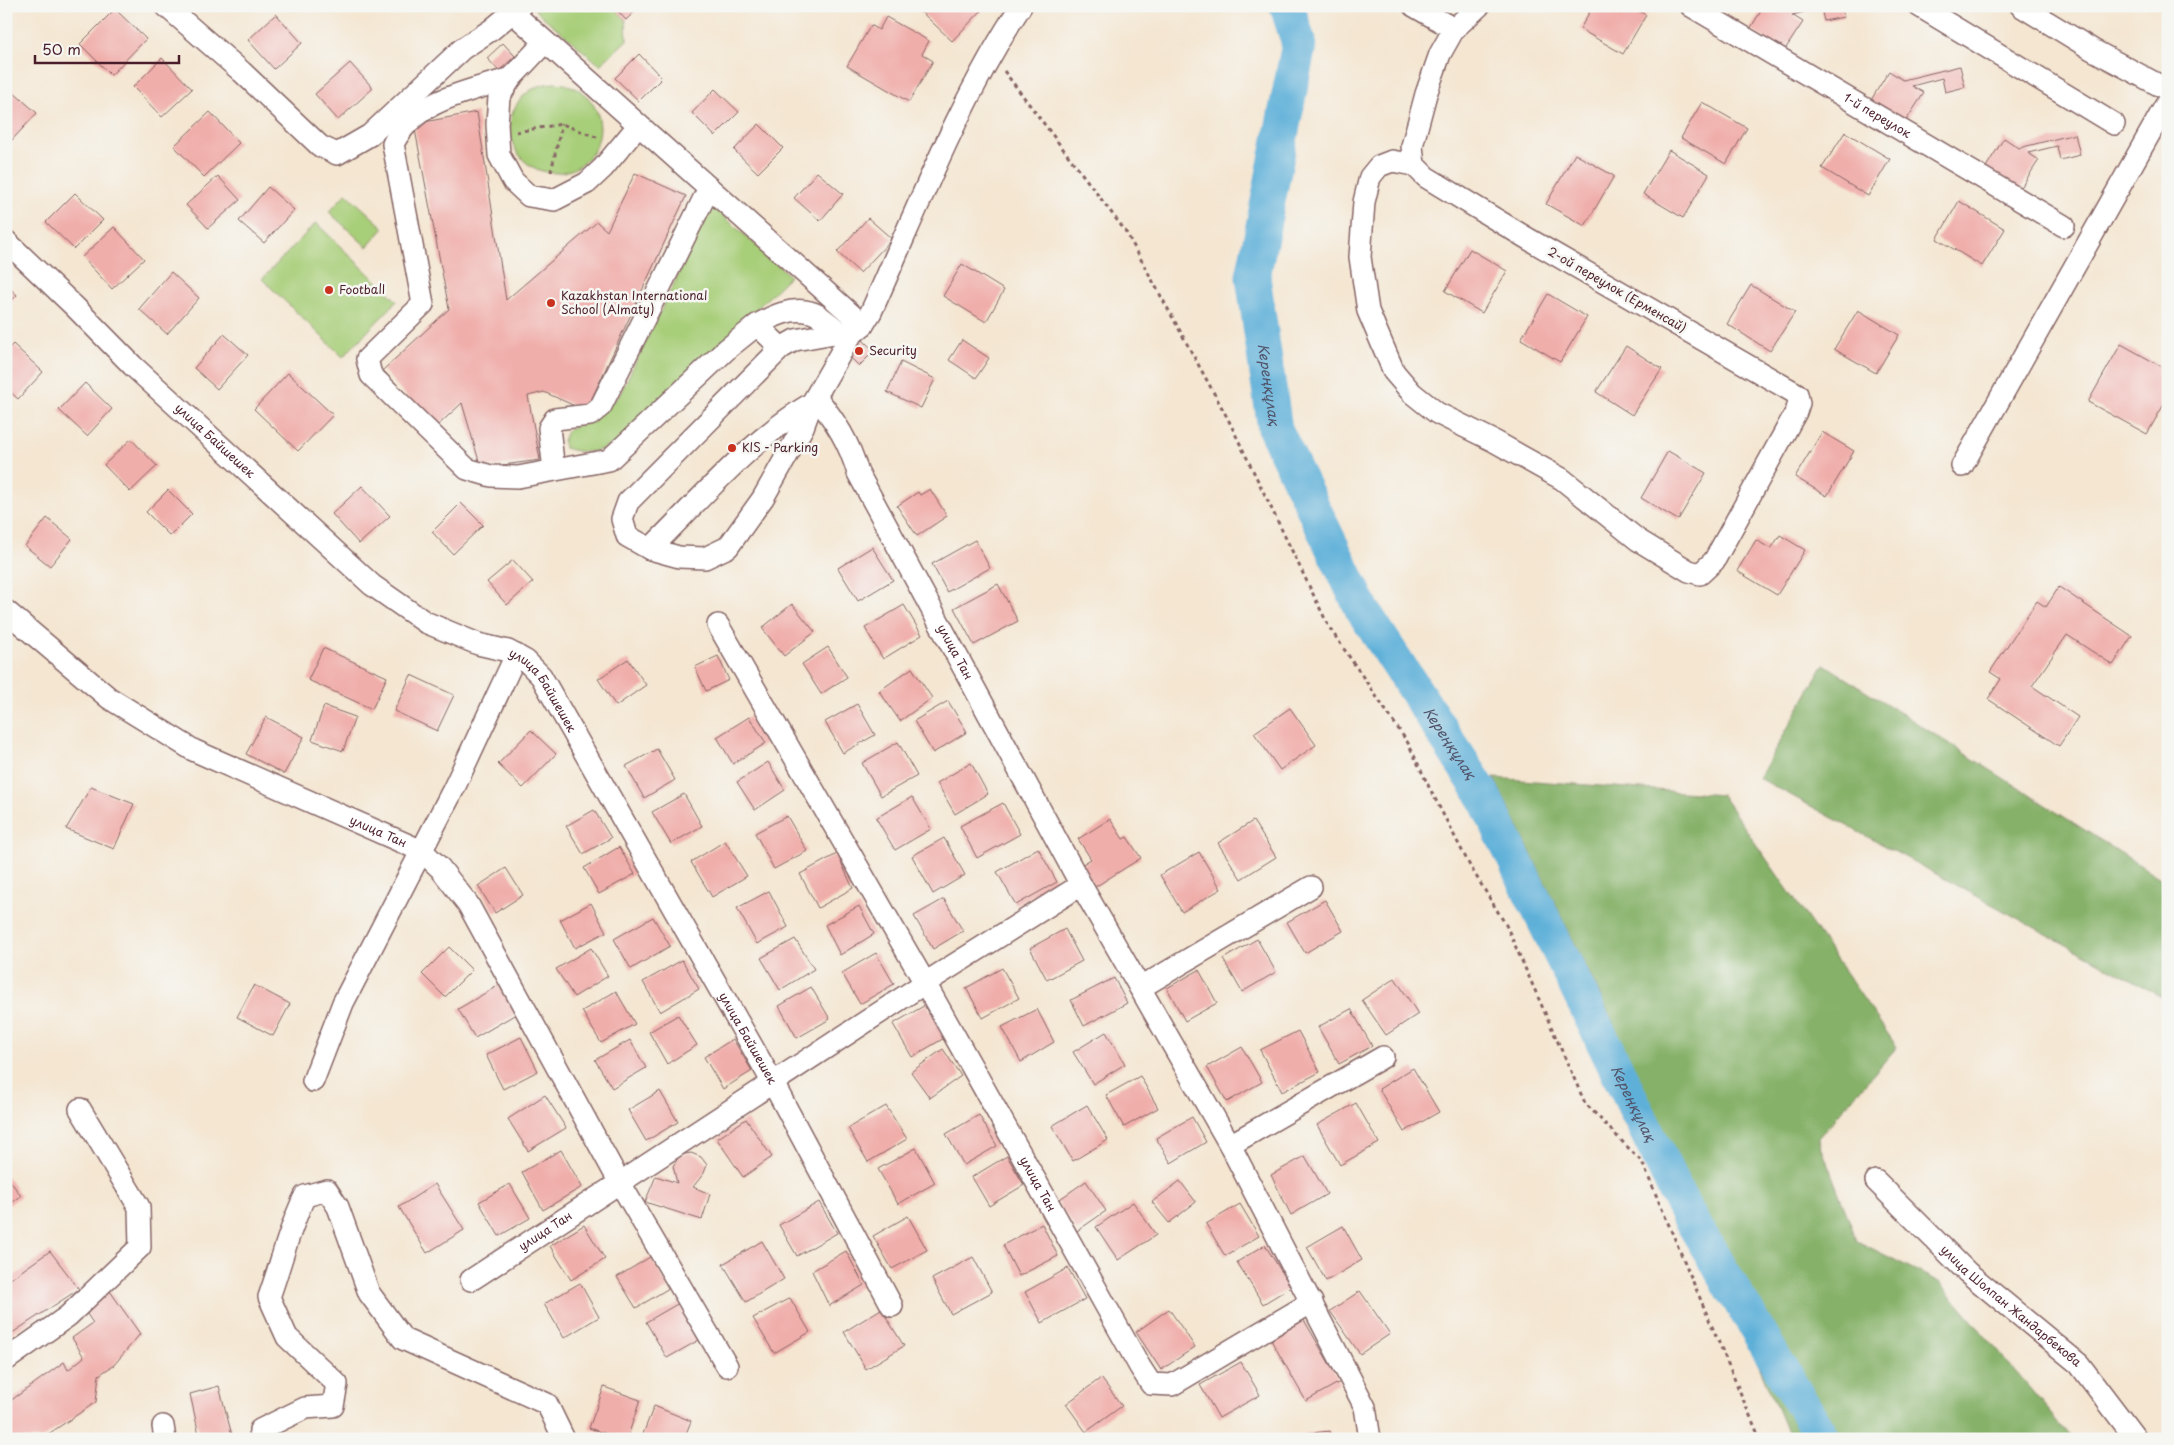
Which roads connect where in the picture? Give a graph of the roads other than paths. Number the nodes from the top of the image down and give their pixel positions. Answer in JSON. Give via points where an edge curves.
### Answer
{"nodes":[{"id":1,"x":166,"y":6,"type":"edge"},
{"id":2,"x":1021,"y":6,"type":"edge"},
{"id":3,"x":1414,"y":6,"type":"edge"},
{"id":4,"x":1479,"y":6,"type":"edge"},
{"id":5,"x":1691,"y":6,"type":"edge"},
{"id":6,"x":1919,"y":6,"type":"edge"},
{"id":7,"x":2021,"y":6,"type":"edge"},
{"id":8,"x":516,"y":9,"type":"edge"},
{"id":9,"x":1454,"y":29,"type":"junction"},
{"id":10,"x":544,"y":42,"type":"junction"},
{"id":11,"x":511,"y":78,"type":"junction"},
{"id":12,"x":2168,"y":90,"type":"edge"},
{"id":13,"x":2168,"y":101,"type":"edge"},
{"id":14,"x":2114,"y":124,"type":"dead end"},
{"id":15,"x":638,"y":126,"type":"junction"},
{"id":16,"x":1414,"y":165,"type":"junction"},
{"id":17,"x":709,"y":188,"type":"junction"},
{"id":18,"x":2064,"y":226,"type":"dead end"},
{"id":19,"x":6,"y":241,"type":"edge"},
{"id":20,"x":757,"y":325,"type":"junction"},
{"id":21,"x":851,"y":331,"type":"junction"},
{"id":22,"x":781,"y":348,"type":"junction"},
{"id":23,"x":814,"y":400,"type":"junction"},
{"id":24,"x":1962,"y":466,"type":"dead end"},
{"id":25,"x":554,"y":470,"type":"junction"},
{"id":26,"x":650,"y":549,"type":"junction"},
{"id":27,"x":6,"y":611,"type":"edge"},
{"id":28,"x":718,"y":625,"type":"dead end"},
{"id":29,"x":516,"y":655,"type":"junction"},
{"id":30,"x":422,"y":851,"type":"junction"},
{"id":31,"x":1081,"y":885,"type":"junction"},
{"id":32,"x":1311,"y":887,"type":"dead end"},
{"id":33,"x":926,"y":983,"type":"junction"},
{"id":34,"x":1140,"y":988,"type":"junction"},
{"id":35,"x":1383,"y":1058,"type":"dead end"},
{"id":36,"x":313,"y":1082,"type":"dead end"},
{"id":37,"x":773,"y":1083,"type":"junction"},
{"id":38,"x":80,"y":1109,"type":"dead end"},
{"id":39,"x":1230,"y":1145,"type":"junction"},
{"id":40,"x":1876,"y":1181,"type":"dead end"},
{"id":41,"x":620,"y":1183,"type":"junction"},
{"id":42,"x":471,"y":1280,"type":"dead end"},
{"id":43,"x":1312,"y":1302,"type":"junction"},
{"id":44,"x":892,"y":1306,"type":"dead end"},
{"id":45,"x":6,"y":1360,"type":"edge"},
{"id":46,"x":727,"y":1366,"type":"dead end"},
{"id":47,"x":263,"y":1439,"type":"edge"},
{"id":48,"x":564,"y":1439,"type":"edge"},
{"id":49,"x":1370,"y":1439,"type":"edge"},
{"id":50,"x":2136,"y":1439,"type":"edge"}],
"edges":[{"from":1,"to":8,"type":"street","via":[[320,146],[337,154],[370,135],[462,49]]},
{"from":2,"to":21,"type":"street","via":[[954,128],[871,312]]},
{"from":3,"to":9,"type":"street"},
{"from":4,"to":9,"type":"street"},
{"from":5,"to":18,"type":"street","name":"1-й переулок"},
{"from":6,"to":14,"type":"street"},
{"from":7,"to":12,"type":"street"},
{"from":8,"to":10,"type":"street"},
{"from":9,"to":16,"type":"street","via":[[1440,54],[1426,94],[1412,146]]},
{"from":10,"to":11,"type":"street"},
{"from":10,"to":15,"type":"street"},
{"from":11,"to":15,"type":"street","via":[[499,97],[499,155],[513,181],[529,196],[554,200],[588,183]]},
{"from":11,"to":25,"type":"street","via":[[431,104],[401,129],[393,144],[423,304],[367,359],[371,375],[467,469],[491,476],[518,477]]},
{"from":13,"to":24,"type":"street"},
{"from":15,"to":17,"type":"street"},
{"from":16,"to":16,"type":"street","name":"2-ой переулок (Ерменсай)","via":[[1426,177],[1525,237],[1797,394],[1796,412],[1714,561],[1700,574],[1689,571],[1638,540],[1562,479],[1437,413],[1412,393],[1394,372],[1368,311],[1360,257],[1364,202],[1370,178],[1379,166],[1392,161]]},
{"from":17,"to":21,"type":"street"},
{"from":17,"to":25,"type":"street","via":[[600,406],[590,415],[555,419],[549,428]]},
{"from":19,"to":29,"type":"street","name":"улица Байшешек","via":[[134,366],[372,585],[425,622],[478,644]]},
{"from":20,"to":21,"type":"street","via":[[782,313],[811,312]]},
{"from":20,"to":22,"type":"street"},
{"from":20,"to":25,"type":"street","via":[[609,460]]},
{"from":21,"to":22,"type":"street","via":[[795,340]]},
{"from":21,"to":23,"type":"street"},
{"from":22,"to":26,"type":"street","via":[[628,502],[622,519],[627,536]]},
{"from":23,"to":26,"type":"street","via":[[750,450]]},
{"from":23,"to":26,"type":"street","via":[[803,427],[763,498],[728,547],[705,558],[679,557]]},
{"from":23,"to":31,"type":"street","name":"улица Тан","via":[[833,418],[851,449],[858,473]]},
{"from":27,"to":30,"type":"street","name":"улица Тан","via":[[109,698],[193,750]]},
{"from":28,"to":33,"type":"street","name":"улица Тан"},
{"from":29,"to":30,"type":"street"},
{"from":29,"to":37,"type":"street","name":"улица Байшешек","via":[[542,676]]},
{"from":30,"to":36,"type":"street","via":[[343,1003]]},
{"from":30,"to":41,"type":"street","name":"улица Тан","via":[[468,904]]},
{"from":31,"to":33,"type":"street","name":"улица Тан"},
{"from":31,"to":34,"type":"street","name":"улица Тан"},
{"from":32,"to":34,"type":"street"},
{"from":33,"to":37,"type":"street","name":"улица Тан"},
{"from":33,"to":43,"type":"street","name":"улица Тан","via":[[1151,1384],[1172,1385]]},
{"from":34,"to":39,"type":"street","name":"улица Тан"},
{"from":35,"to":39,"type":"street"},
{"from":37,"to":41,"type":"street","name":"улица Тан"},
{"from":37,"to":44,"type":"street","name":"улица Байшешек"},
{"from":38,"to":45,"type":"street","via":[[139,1207],[140,1247],[68,1316]]},
{"from":39,"to":43,"type":"street","name":"улица Тан"},
{"from":40,"to":50,"type":"street","name":"улица Шолпан Жандарбекова","via":[[1967,1272],[2079,1364]]},
{"from":41,"to":42,"type":"street","name":"улица Тан"},
{"from":41,"to":46,"type":"street","name":"улица Тан"},
{"from":43,"to":49,"type":"street","name":"улица Тан","via":[[1366,1407]]},
{"from":47,"to":48,"type":"street","via":[[260,1430],[304,1408],[333,1406],[337,1384],[287,1337],[269,1297],[294,1219],[305,1196],[327,1190],[338,1207],[369,1293],[403,1339],[547,1404]]}]}
